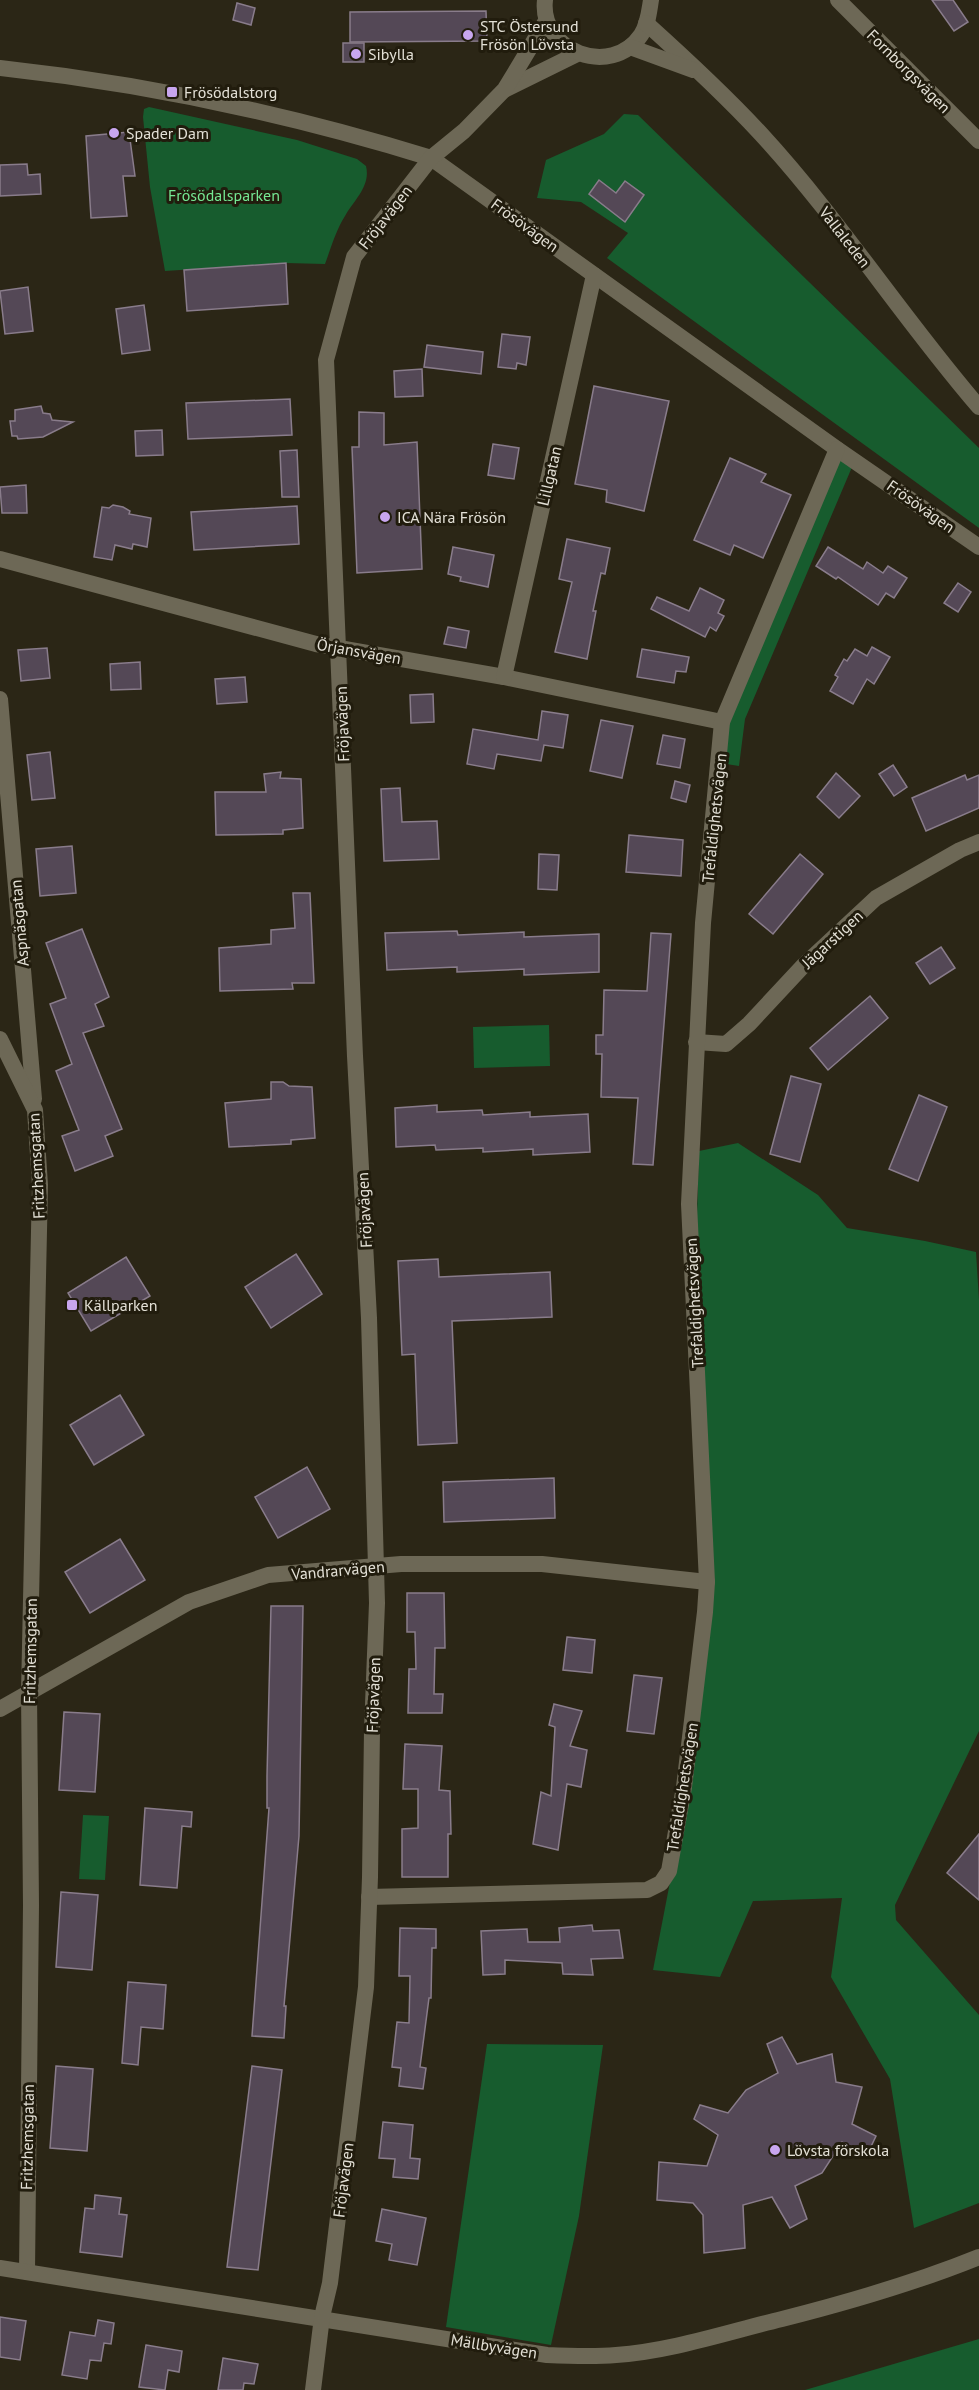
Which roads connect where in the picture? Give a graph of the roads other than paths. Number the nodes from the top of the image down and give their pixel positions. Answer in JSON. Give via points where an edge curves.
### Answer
{"nodes":[{"id":1,"x":651,"y":0,"type":"edge"},
{"id":2,"x":838,"y":0,"type":"edge"},
{"id":3,"x":543,"y":8,"type":"edge"},
{"id":4,"x":646,"y":23,"type":"junction"},
{"id":5,"x":630,"y":47,"type":"junction"},
{"id":6,"x":577,"y":54,"type":"junction"},
{"id":7,"x":0,"y":68,"type":"edge"},
{"id":8,"x":702,"y":74,"type":"junction"},
{"id":9,"x":505,"y":89,"type":"junction"},
{"id":10,"x":979,"y":141,"type":"edge"},
{"id":11,"x":431,"y":158,"type":"junction"},
{"id":12,"x":594,"y":275,"type":"junction"},
{"id":13,"x":979,"y":407,"type":"edge"},
{"id":14,"x":837,"y":449,"type":"junction"},
{"id":15,"x":979,"y":547,"type":"edge"},
{"id":16,"x":0,"y":559,"type":"edge"},
{"id":17,"x":339,"y":647,"type":"junction"},
{"id":18,"x":504,"y":677,"type":"junction"},
{"id":19,"x":0,"y":699,"type":"edge"},
{"id":20,"x":722,"y":722,"type":"junction"},
{"id":21,"x":979,"y":842,"type":"edge"},
{"id":22,"x":0,"y":1039,"type":"edge"},
{"id":23,"x":696,"y":1042,"type":"junction"},
{"id":24,"x":35,"y":1110,"type":"junction"},
{"id":25,"x":375,"y":1566,"type":"junction"},
{"id":26,"x":707,"y":1582,"type":"junction"},
{"id":27,"x":29,"y":1692,"type":"junction"},
{"id":28,"x":0,"y":1709,"type":"edge"},
{"id":29,"x":369,"y":1898,"type":"junction"},
{"id":30,"x":979,"y":2257,"type":"edge"},
{"id":31,"x":0,"y":2268,"type":"edge"},
{"id":32,"x":27,"y":2272,"type":"junction"},
{"id":33,"x":322,"y":2318,"type":"junction"},
{"id":34,"x":313,"y":2390,"type":"edge"}],
"edges":[{"from":1,"to":4,"type":"street"},
{"from":2,"to":10,"type":"street","name":"Fornborgsvägen"},
{"from":3,"to":6,"type":"street","via":[[560,42]]},
{"from":3,"to":9,"type":"street","name":"Fröjavägen"},
{"from":4,"to":5,"type":"street"},
{"from":4,"to":8,"type":"street","name":"Vallaleden"},
{"from":5,"to":6,"type":"street","via":[[609,57]]},
{"from":5,"to":8,"type":"street","name":"Vallaleden"},
{"from":6,"to":9,"type":"street","name":"Fröjavägen"},
{"from":7,"to":11,"type":"street","name":"Frösövägen","via":[[144,87],[227,103]]},
{"from":8,"to":13,"type":"street","name":"Vallaleden","via":[[762,135]]},
{"from":9,"to":11,"type":"street","name":"Fröjavägen"},
{"from":11,"to":12,"type":"street","name":"Frösövägen"},
{"from":11,"to":17,"type":"street","name":"Fröjavägen","via":[[354,257],[326,360]]},
{"from":12,"to":14,"type":"street","name":"Frösövägen"},
{"from":12,"to":18,"type":"street","name":"Lillgatan"},
{"from":14,"to":15,"type":"street","name":"Frösövägen"},
{"from":14,"to":20,"type":"street","name":"Trefaldighetsvägen"},
{"from":16,"to":17,"type":"street","name":"Örjansvägen"},
{"from":17,"to":18,"type":"street","name":"Örjansvägen"},
{"from":17,"to":25,"type":"street","name":"Fröjavägen","via":[[369,1318]]},
{"from":18,"to":20,"type":"street","name":"Örjansvägen"},
{"from":19,"to":24,"type":"street","name":"Aspnäsgatan"},
{"from":20,"to":23,"type":"street","name":"Trefaldighetsvägen"},
{"from":21,"to":23,"type":"street","name":"Jägarstigen","via":[[876,898],[726,1044]]},
{"from":22,"to":24,"type":"street","name":"Fritzhemsgatan"},
{"from":23,"to":26,"type":"street","name":"Trefaldighetsvägen","via":[[689,1204]]},
{"from":24,"to":27,"type":"street","name":"Fritzhemsgatan","via":[[40,1185]]},
{"from":25,"to":26,"type":"street","name":"Vandrarvägen","via":[[542,1564]]},
{"from":25,"to":27,"type":"street","name":"Vandrarvägen","via":[[268,1575],[189,1602]]},
{"from":25,"to":29,"type":"street","name":"Fröjavägen"},
{"from":26,"to":29,"type":"street","name":"Trefaldighetsvägen","via":[[684,1787],[669,1871],[661,1883],[647,1890]]},
{"from":27,"to":28,"type":"street","name":"Vandrarvägen"},
{"from":27,"to":32,"type":"street","name":"Fritzhemsgatan"},
{"from":29,"to":33,"type":"street","name":"Fröjavägen","via":[[360,2048],[330,2283]]},
{"from":30,"to":33,"type":"street","name":"Mällbyvägen","via":[[854,2300],[662,2348],[617,2355],[547,2355]]},
{"from":31,"to":32,"type":"street","name":"Mällbyvägen"},
{"from":32,"to":33,"type":"street","name":"Mällbyvägen"},
{"from":33,"to":34,"type":"street","name":"Fröjavägen"}]}
